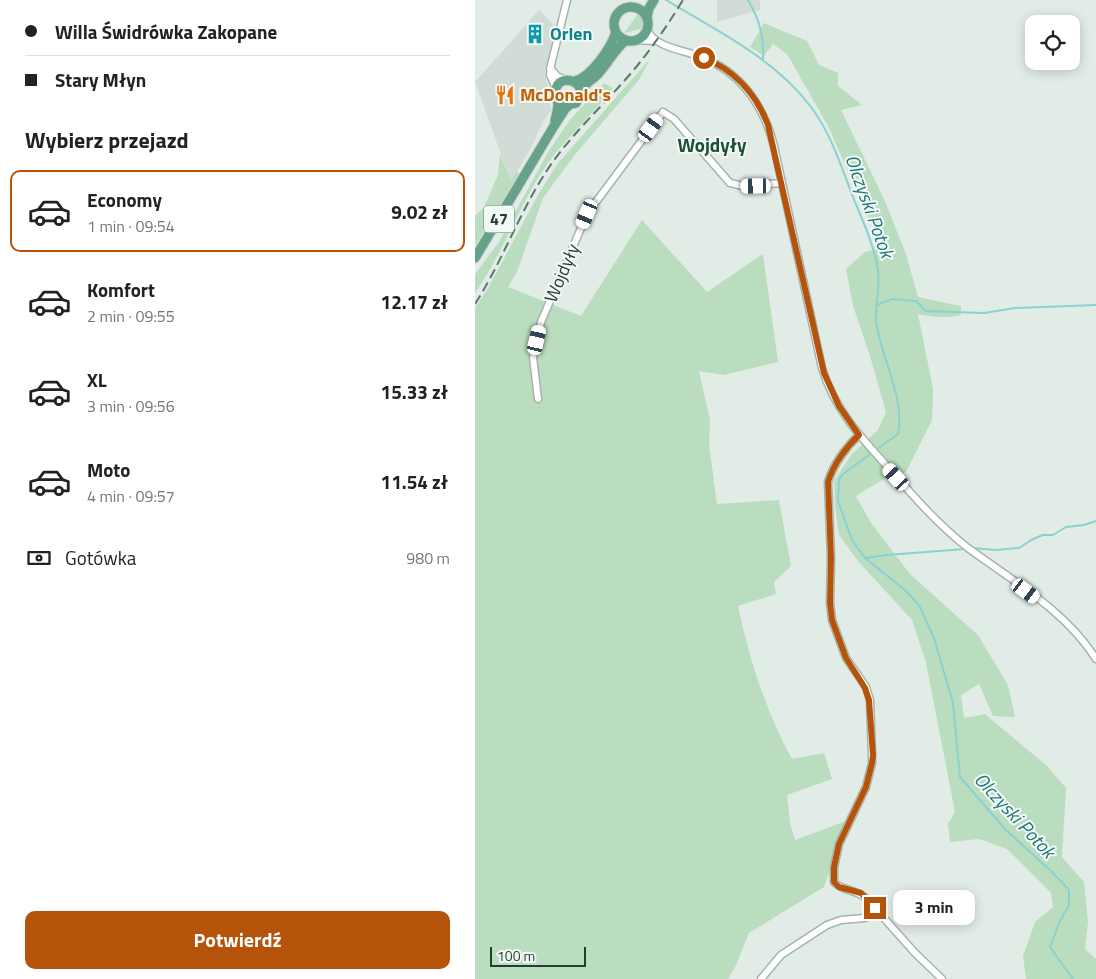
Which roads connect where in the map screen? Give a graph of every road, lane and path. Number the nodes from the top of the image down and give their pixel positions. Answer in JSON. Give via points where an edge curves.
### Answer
{"nodes":[{"id":1,"x":567,"y":0,"type":"edge"},
{"id":2,"x":645,"y":0,"type":"edge"},
{"id":3,"x":654,"y":0,"type":"edge"},
{"id":4,"x":633,"y":8,"type":"junction"},
{"id":5,"x":647,"y":17,"type":"junction"},
{"id":6,"x":647,"y":30,"type":"junction"},
{"id":7,"x":616,"y":32,"type":"junction"},
{"id":8,"x":631,"y":40,"type":"junction"},
{"id":9,"x":656,"y":41,"type":"junction"},
{"id":10,"x":550,"y":68,"type":"junction"},
{"id":11,"x":570,"y":81,"type":"junction"},
{"id":12,"x":556,"y":88,"type":"junction"},
{"id":13,"x":581,"y":91,"type":"junction"},
{"id":14,"x":557,"y":100,"type":"junction"},
{"id":15,"x":569,"y":106,"type":"junction"},
{"id":16,"x":554,"y":126,"type":"junction"},
{"id":17,"x":782,"y":183,"type":"junction"},
{"id":18,"x":475,"y":258,"type":"edge"},
{"id":19,"x":538,"y":399,"type":"dead end"},
{"id":20,"x":859,"y":435,"type":"junction"},
{"id":21,"x":1096,"y":659,"type":"edge"},
{"id":22,"x":875,"y":908,"type":"junction"},
{"id":23,"x":761,"y":979,"type":"edge"},
{"id":24,"x":942,"y":979,"type":"edge"}],
"edges":[{"from":1,"to":10,"type":"street"},
{"from":2,"to":4,"type":"main road"},
{"from":3,"to":5,"type":"main road"},
{"from":4,"to":5,"type":"main road","via":[[641,10]]},
{"from":4,"to":7,"type":"main road","via":[[618,14],[614,22]]},
{"from":5,"to":6,"type":"main road"},
{"from":6,"to":8,"type":"main road","number":"47"},
{"from":6,"to":9,"type":"street"},
{"from":7,"to":8,"type":"main road"},
{"from":7,"to":11,"type":"main road","via":[[609,48],[592,70],[583,78]]},
{"from":8,"to":9,"type":"street"},
{"from":8,"to":13,"type":"main road","number":"47","via":[[620,45]]},
{"from":9,"to":17,"type":"street","via":[[715,63],[747,89],[768,125]]},
{"from":10,"to":11,"type":"street","via":[[557,76]]},
{"from":10,"to":12,"type":"street"},
{"from":11,"to":12,"type":"main road","via":[[560,82]]},
{"from":11,"to":13,"type":"main road"},
{"from":12,"to":14,"type":"main road","number":"47"},
{"from":13,"to":15,"type":"main road","number":"47","via":[[577,102]]},
{"from":14,"to":15,"type":"main road"},
{"from":14,"to":16,"type":"main road","number":"47"},
{"from":15,"to":16,"type":"main road","number":"47"},
{"from":16,"to":18,"type":"main road","number":"47"},
{"from":17,"to":19,"type":"street","name":"Wojdyły","via":[[749,186],[730,183],[674,118],[663,112],[587,214],[541,322],[533,357]]},
{"from":17,"to":20,"type":"street","via":[[824,373],[839,406]]},
{"from":20,"to":21,"type":"street","via":[[952,535],[1063,619]]},
{"from":20,"to":22,"type":"street","via":[[848,447],[828,482],[830,603],[837,637],[869,700],[873,755],[866,787],[839,844],[834,882],[839,887],[861,893]]},
{"from":22,"to":23,"type":"street","via":[[865,918],[827,925],[781,954]]},
{"from":22,"to":24,"type":"street"}]}
